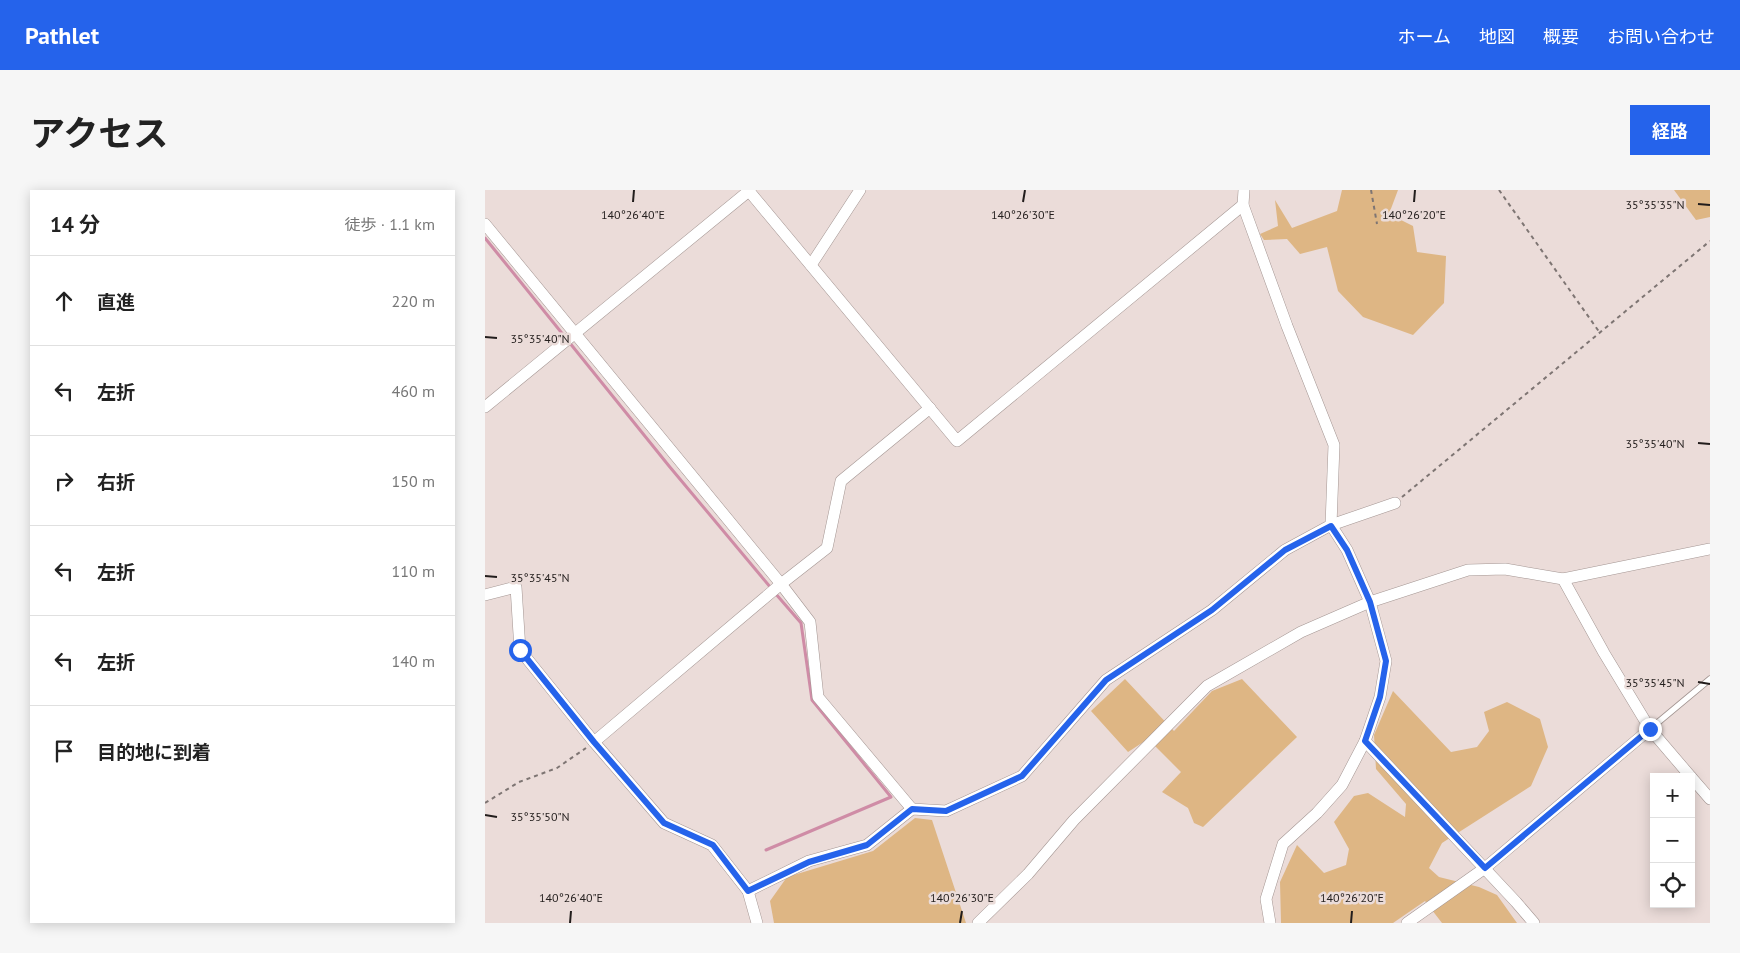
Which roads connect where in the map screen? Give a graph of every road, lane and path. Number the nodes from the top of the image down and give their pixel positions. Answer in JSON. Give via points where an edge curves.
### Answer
{"nodes":[{"id":1,"x":749,"y":190,"type":"edge"},
{"id":2,"x":860,"y":190,"type":"edge"},
{"id":3,"x":1244,"y":190,"type":"edge"},
{"id":4,"x":1371,"y":190,"type":"edge"},
{"id":5,"x":1499,"y":190,"type":"edge"},
{"id":6,"x":1243,"y":205,"type":"junction"},
{"id":7,"x":485,"y":224,"type":"edge"},
{"id":8,"x":1377,"y":224,"type":"dead end"},
{"id":9,"x":1710,"y":241,"type":"edge"},
{"id":10,"x":811,"y":265,"type":"junction"},
{"id":11,"x":575,"y":332,"type":"junction"},
{"id":12,"x":1600,"y":333,"type":"junction"},
{"id":13,"x":485,"y":407,"type":"edge"},
{"id":14,"x":930,"y":408,"type":"junction"},
{"id":15,"x":1395,"y":503,"type":"joint"},
{"id":16,"x":1331,"y":526,"type":"junction"},
{"id":17,"x":1710,"y":549,"type":"edge"},
{"id":18,"x":1563,"y":579,"type":"junction"},
{"id":19,"x":781,"y":584,"type":"junction"},
{"id":20,"x":485,"y":595,"type":"edge"},
{"id":21,"x":1370,"y":602,"type":"junction"},
{"id":22,"x":1710,"y":679,"type":"edge"},
{"id":23,"x":1650,"y":729,"type":"junction"},
{"id":24,"x":1365,"y":741,"type":"junction"},
{"id":25,"x":594,"y":742,"type":"junction"},
{"id":26,"x":1688,"y":773,"type":"edge"},
{"id":27,"x":1695,"y":782,"type":"edge"},
{"id":28,"x":1710,"y":799,"type":"edge"},
{"id":29,"x":485,"y":803,"type":"edge"},
{"id":30,"x":912,"y":809,"type":"junction"},
{"id":31,"x":1485,"y":868,"type":"junction"},
{"id":32,"x":748,"y":891,"type":"junction"},
{"id":33,"x":757,"y":923,"type":"edge"},
{"id":34,"x":978,"y":923,"type":"edge"},
{"id":35,"x":1271,"y":923,"type":"edge"},
{"id":36,"x":1407,"y":923,"type":"edge"},
{"id":37,"x":1534,"y":923,"type":"edge"}],
"edges":[{"from":1,"to":10,"type":"street"},
{"from":1,"to":11,"type":"street"},
{"from":2,"to":10,"type":"street"},
{"from":3,"to":6,"type":"street"},
{"from":4,"to":8,"type":"path"},
{"from":5,"to":12,"type":"path"},
{"from":6,"to":14,"type":"street","via":[[957,441]]},
{"from":6,"to":16,"type":"street","via":[[1334,445]]},
{"from":7,"to":11,"type":"street"},
{"from":9,"to":12,"type":"path"},
{"from":10,"to":14,"type":"street"},
{"from":11,"to":13,"type":"street"},
{"from":11,"to":19,"type":"street"},
{"from":12,"to":15,"type":"path"},
{"from":14,"to":19,"type":"street","via":[[841,481],[827,548]]},
{"from":15,"to":16,"type":"street"},
{"from":16,"to":21,"type":"street","via":[[1347,550]]},
{"from":16,"to":30,"type":"street","via":[[1285,550],[1212,610],[1106,680],[1022,776],[946,811]]},
{"from":17,"to":18,"type":"street"},
{"from":18,"to":21,"type":"street","via":[[1505,570],[1468,570]]},
{"from":18,"to":23,"type":"street"},
{"from":19,"to":25,"type":"street"},
{"from":19,"to":30,"type":"street","via":[[810,622],[819,697]]},
{"from":20,"to":25,"type":"street","via":[[516,587],[520,650]]},
{"from":21,"to":24,"type":"street","via":[[1386,661],[1380,697]]},
{"from":21,"to":34,"type":"street","via":[[1301,632],[1207,686],[1074,820],[1028,874]]},
{"from":22,"to":23,"type":"lane"},
{"from":23,"to":26,"type":"street"},
{"from":23,"to":31,"type":"street"},
{"from":24,"to":31,"type":"street"},
{"from":24,"to":35,"type":"street","via":[[1342,784],[1317,813],[1283,844],[1266,899]]},
{"from":25,"to":29,"type":"path","via":[[557,768],[519,782]]},
{"from":25,"to":32,"type":"street","via":[[664,823],[713,845]]},
{"from":27,"to":28,"type":"street"},
{"from":30,"to":32,"type":"street","via":[[867,845],[809,862]]},
{"from":31,"to":36,"type":"street"},
{"from":31,"to":37,"type":"street"},
{"from":32,"to":33,"type":"street"}]}
